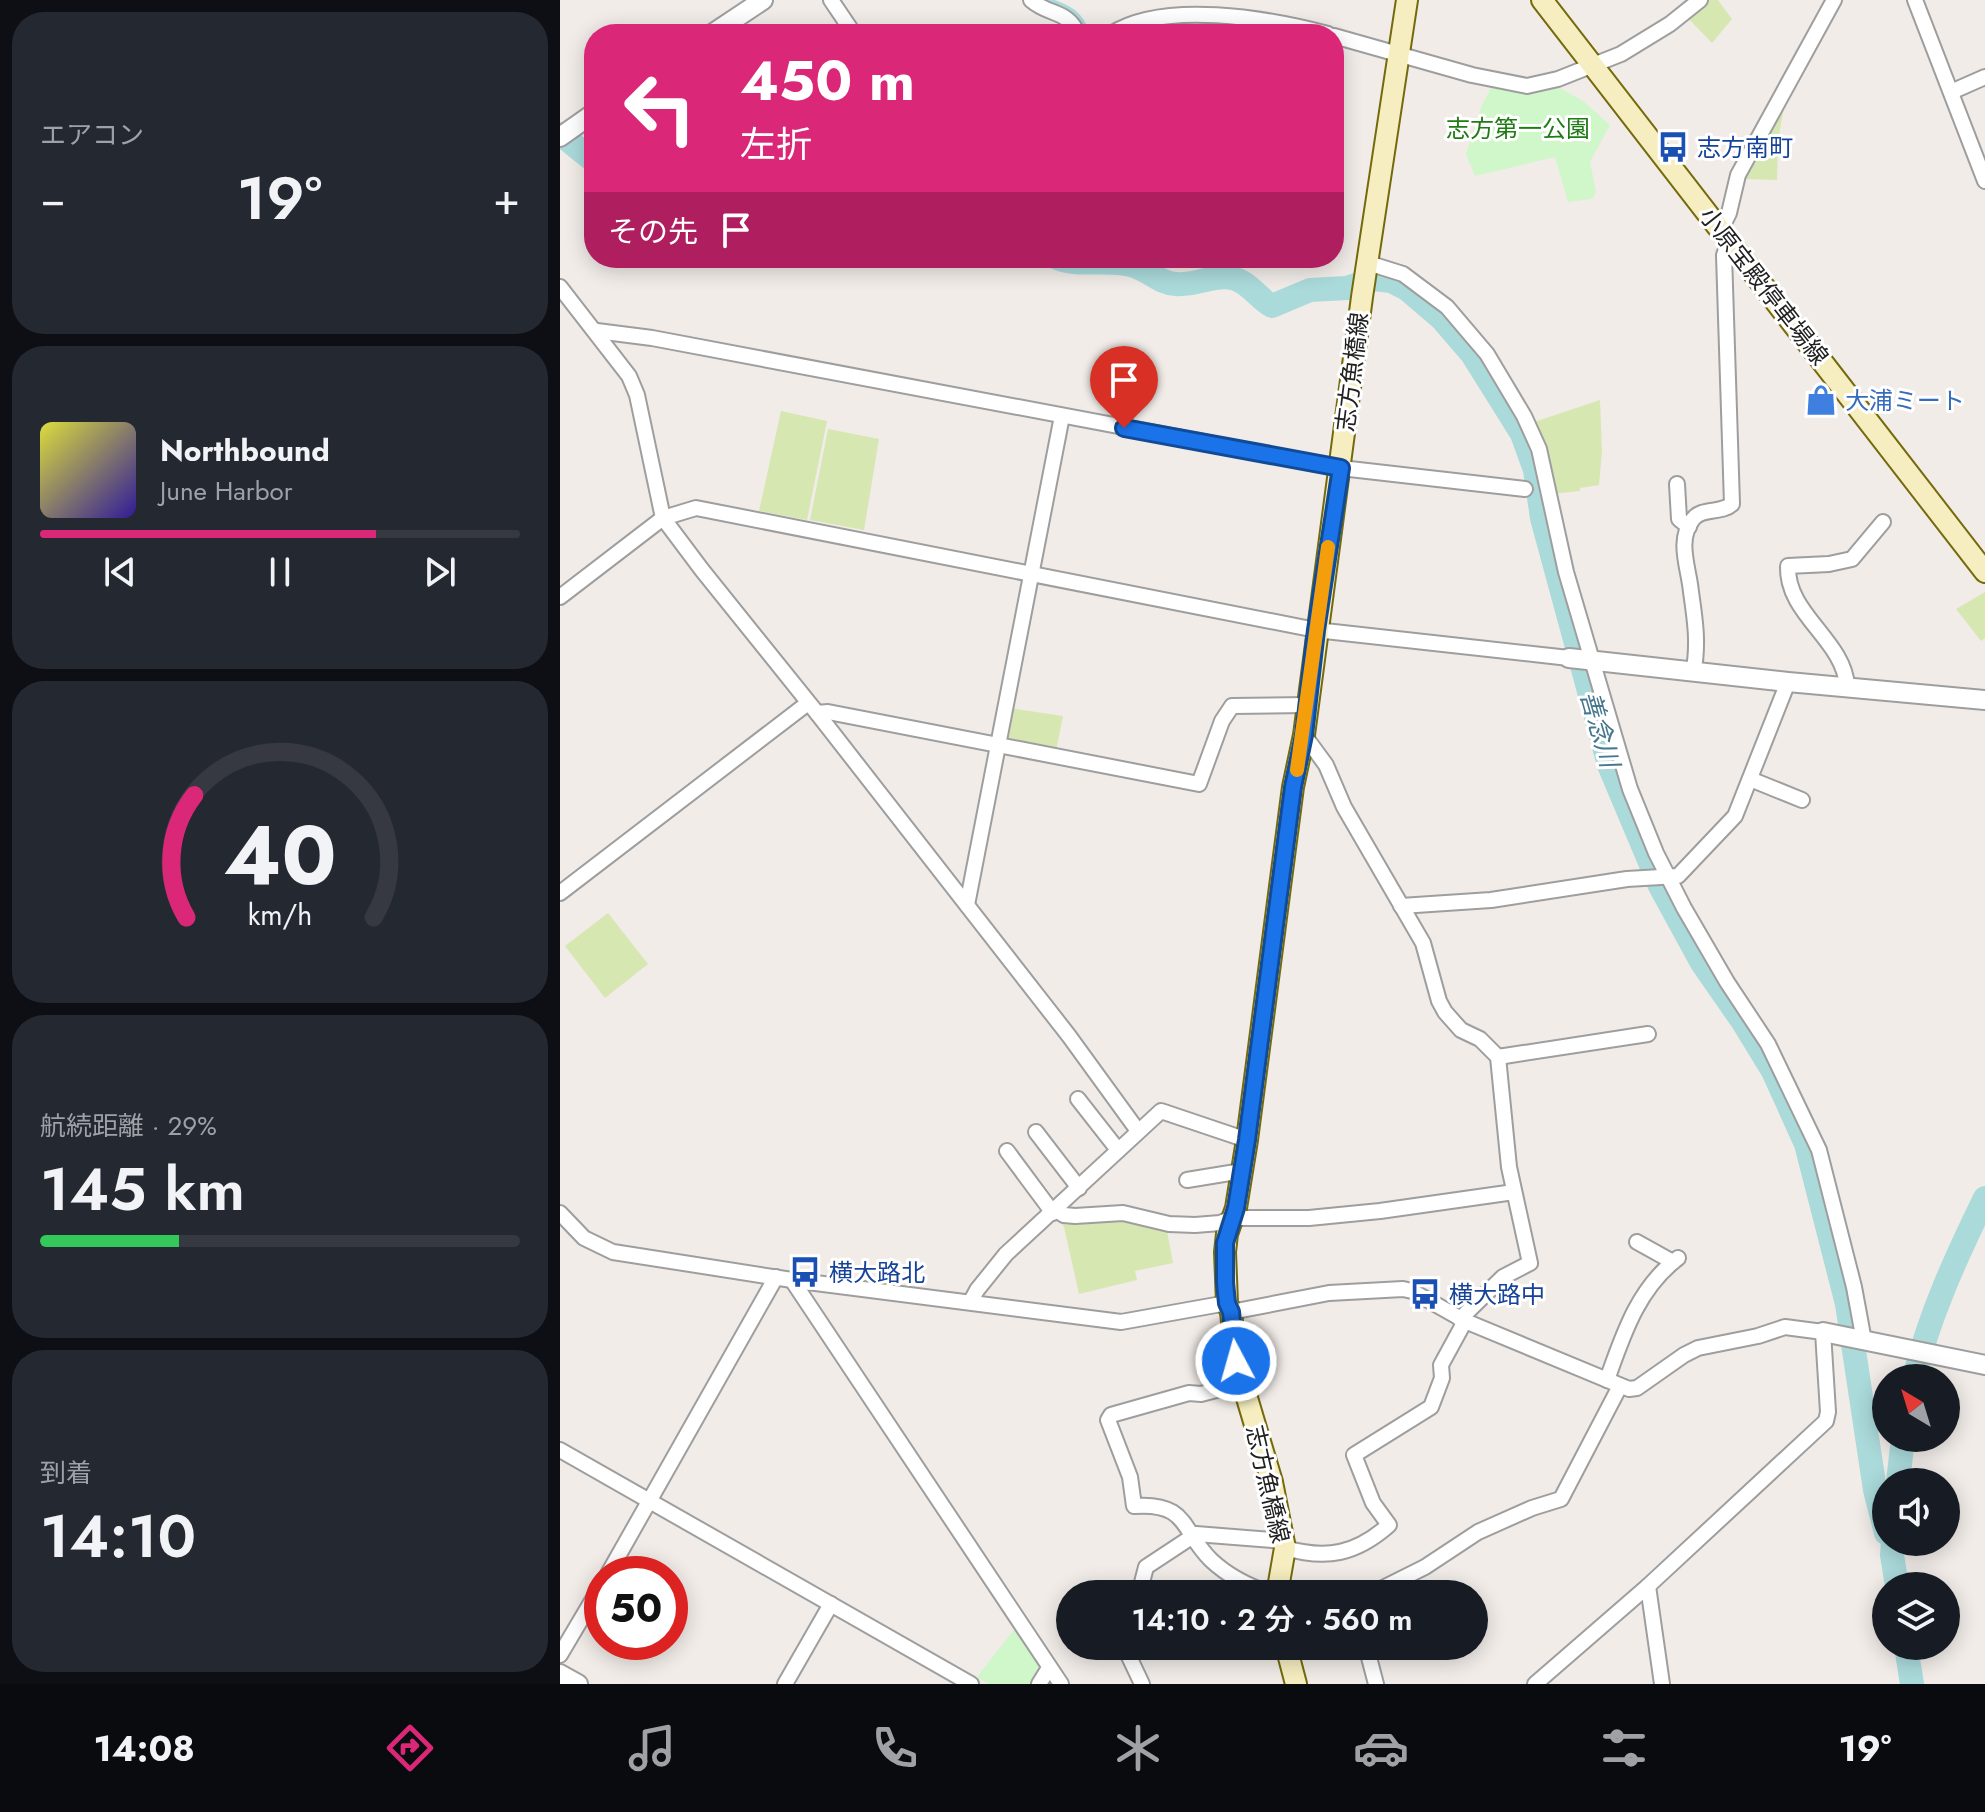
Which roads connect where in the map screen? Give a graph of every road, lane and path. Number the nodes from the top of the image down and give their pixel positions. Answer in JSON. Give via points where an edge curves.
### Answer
{"nodes":[{"id":1,"x":763,"y":0,"type":"edge"},
{"id":2,"x":831,"y":0,"type":"edge"},
{"id":3,"x":1031,"y":0,"type":"edge"},
{"id":4,"x":1407,"y":0,"type":"edge"},
{"id":5,"x":1542,"y":0,"type":"edge"},
{"id":6,"x":1700,"y":0,"type":"edge"},
{"id":7,"x":1834,"y":0,"type":"edge"},
{"id":8,"x":1915,"y":0,"type":"edge"},
{"id":9,"x":727,"y":24,"type":"edge"},
{"id":10,"x":847,"y":24,"type":"edge"},
{"id":11,"x":1074,"y":24,"type":"edge"},
{"id":12,"x":1124,"y":24,"type":"edge"},
{"id":13,"x":1290,"y":24,"type":"edge"},
{"id":14,"x":1344,"y":39,"type":"edge"},
{"id":15,"x":1400,"y":55,"type":"junction"},
{"id":16,"x":1593,"y":66,"type":"junction"},
{"id":17,"x":1985,"y":77,"type":"edge"},
{"id":18,"x":1951,"y":92,"type":"junction"},
{"id":19,"x":584,"y":120,"type":"edge"},
{"id":20,"x":560,"y":137,"type":"edge"},
{"id":21,"x":1979,"y":146,"type":"edge"},
{"id":22,"x":1985,"y":181,"type":"edge"},
{"id":23,"x":1725,"y":235,"type":"junction"},
{"id":24,"x":1367,"y":268,"type":"junction"},
{"id":25,"x":560,"y":287,"type":"edge"},
{"id":26,"x":597,"y":331,"type":"junction"},
{"id":27,"x":1062,"y":416,"type":"junction"},
{"id":28,"x":1341,"y":468,"type":"junction"},
{"id":29,"x":1677,"y":484,"type":"dead end"},
{"id":30,"x":1525,"y":489,"type":"dead end"},
{"id":31,"x":663,"y":518,"type":"junction"},
{"id":32,"x":1883,"y":522,"type":"dead end"},
{"id":33,"x":1689,"y":527,"type":"junction"},
{"id":34,"x":1985,"y":572,"type":"edge"},
{"id":35,"x":1031,"y":574,"type":"junction"},
{"id":36,"x":560,"y":597,"type":"edge"},
{"id":37,"x":1316,"y":630,"type":"junction"},
{"id":38,"x":1569,"y":658,"type":"joint"},
{"id":39,"x":1592,"y":660,"type":"junction"},
{"id":40,"x":1693,"y":673,"type":"junction"},
{"id":41,"x":1788,"y":682,"type":"junction"},
{"id":42,"x":1847,"y":686,"type":"junction"},
{"id":43,"x":1985,"y":700,"type":"edge"},
{"id":44,"x":1307,"y":705,"type":"junction"},
{"id":45,"x":813,"y":708,"type":"junction"},
{"id":46,"x":1304,"y":735,"type":"junction"},
{"id":47,"x":999,"y":743,"type":"junction"},
{"id":48,"x":1750,"y":779,"type":"junction"},
{"id":49,"x":1802,"y":800,"type":"dead end"},
{"id":50,"x":1668,"y":877,"type":"junction"},
{"id":51,"x":560,"y":893,"type":"edge"},
{"id":52,"x":967,"y":905,"type":"junction"},
{"id":53,"x":1401,"y":906,"type":"junction"},
{"id":54,"x":1648,"y":1034,"type":"dead end"},
{"id":55,"x":1498,"y":1057,"type":"junction"},
{"id":56,"x":1078,"y":1099,"type":"dead end"},
{"id":57,"x":1138,"y":1131,"type":"junction"},
{"id":58,"x":1036,"y":1132,"type":"dead end"},
{"id":59,"x":1247,"y":1140,"type":"junction"},
{"id":60,"x":1118,"y":1150,"type":"junction"},
{"id":61,"x":1007,"y":1151,"type":"dead end"},
{"id":62,"x":1242,"y":1171,"type":"junction"},
{"id":63,"x":1187,"y":1180,"type":"dead end"},
{"id":64,"x":1079,"y":1188,"type":"junction"},
{"id":65,"x":1514,"y":1192,"type":"junction"},
{"id":66,"x":1055,"y":1212,"type":"junction"},
{"id":67,"x":560,"y":1213,"type":"edge"},
{"id":68,"x":1232,"y":1218,"type":"junction"},
{"id":69,"x":1637,"y":1242,"type":"dead end"},
{"id":70,"x":776,"y":1277,"type":"junction"},
{"id":71,"x":792,"y":1280,"type":"junction"},
{"id":72,"x":971,"y":1301,"type":"junction"},
{"id":73,"x":1229,"y":1307,"type":"junction"},
{"id":74,"x":1462,"y":1320,"type":"junction"},
{"id":75,"x":1828,"y":1334,"type":"junction"},
{"id":76,"x":1862,"y":1341,"type":"junction"},
{"id":77,"x":1985,"y":1365,"type":"edge"},
{"id":78,"x":1243,"y":1383,"type":"junction"},
{"id":79,"x":1614,"y":1383,"type":"junction"},
{"id":80,"x":560,"y":1450,"type":"edge"},
{"id":81,"x":651,"y":1501,"type":"junction"},
{"id":82,"x":1193,"y":1536,"type":"junction"},
{"id":83,"x":1284,"y":1544,"type":"junction"},
{"id":84,"x":619,"y":1556,"type":"edge"},
{"id":85,"x":1143,"y":1580,"type":"edge"},
{"id":86,"x":1241,"y":1580,"type":"edge"},
{"id":87,"x":1278,"y":1580,"type":"edge"},
{"id":88,"x":1399,"y":1580,"type":"edge"},
{"id":89,"x":1648,"y":1586,"type":"junction"},
{"id":90,"x":831,"y":1604,"type":"junction"},
{"id":91,"x":584,"y":1614,"type":"edge"},
{"id":92,"x":560,"y":1655,"type":"edge"},
{"id":93,"x":1131,"y":1660,"type":"edge"},
{"id":94,"x":1290,"y":1660,"type":"edge"},
{"id":95,"x":1370,"y":1660,"type":"edge"},
{"id":96,"x":1049,"y":1668,"type":"junction"},
{"id":97,"x":560,"y":1674,"type":"edge"},
{"id":98,"x":578,"y":1684,"type":"edge"},
{"id":99,"x":785,"y":1684,"type":"edge"},
{"id":100,"x":971,"y":1684,"type":"edge"},
{"id":101,"x":1039,"y":1684,"type":"edge"},
{"id":102,"x":1061,"y":1684,"type":"edge"},
{"id":103,"x":1142,"y":1684,"type":"edge"},
{"id":104,"x":1296,"y":1684,"type":"edge"},
{"id":105,"x":1376,"y":1684,"type":"edge"},
{"id":106,"x":1535,"y":1684,"type":"edge"},
{"id":107,"x":1662,"y":1684,"type":"edge"}],
"edges":[{"from":1,"to":9,"type":"street"},
{"from":2,"to":10,"type":"street"},
{"from":3,"to":11,"type":"street"},
{"from":4,"to":15,"type":"main road","name":"志方魚橋線"},
{"from":5,"to":16,"type":"main road","name":"小原宝殿停車場線"},
{"from":6,"to":16,"type":"street","via":[[1649,38]]},
{"from":7,"to":23,"type":"street","via":[[1738,175]]},
{"from":8,"to":18,"type":"street"},
{"from":12,"to":13,"type":"street","via":[[1133,17],[1185,9]]},
{"from":14,"to":15,"type":"street"},
{"from":15,"to":16,"type":"street","via":[[1527,86]]},
{"from":15,"to":24,"type":"main road","name":"志方魚橋線"},
{"from":16,"to":23,"type":"main road","name":"小原宝殿停車場線"},
{"from":17,"to":18,"type":"street"},
{"from":18,"to":21,"type":"street"},
{"from":19,"to":20,"type":"street"},
{"from":21,"to":22,"type":"street"},
{"from":23,"to":33,"type":"street","via":[[1732,504],[1698,513]]},
{"from":23,"to":34,"type":"main road","name":"小原宝殿停車場線"},
{"from":24,"to":28,"type":"main road","name":"志方魚橋線"},
{"from":24,"to":39,"type":"street","via":[[1403,274],[1447,307],[1513,396],[1539,449]]},
{"from":25,"to":26,"type":"street"},
{"from":26,"to":27,"type":"street"},
{"from":26,"to":31,"type":"street","via":[[637,395]]},
{"from":27,"to":28,"type":"street"},
{"from":27,"to":35,"type":"street"},
{"from":28,"to":30,"type":"street"},
{"from":28,"to":37,"type":"main road","name":"志方魚橋線"},
{"from":29,"to":33,"type":"street","via":[[1679,519]]},
{"from":31,"to":35,"type":"street","via":[[696,508]]},
{"from":31,"to":36,"type":"street"},
{"from":31,"to":45,"type":"street"},
{"from":32,"to":42,"type":"street","via":[[1852,559],[1788,566],[1791,591],[1846,670]]},
{"from":33,"to":40,"type":"street","via":[[1684,549],[1696,633]]},
{"from":35,"to":37,"type":"street"},
{"from":35,"to":47,"type":"street"},
{"from":37,"to":38,"type":"street"},
{"from":37,"to":44,"type":"main road","name":"志方魚橋線"},
{"from":38,"to":39,"type":"street"},
{"from":39,"to":40,"type":"street"},
{"from":39,"to":50,"type":"street","via":[[1624,774]]},
{"from":40,"to":41,"type":"street"},
{"from":41,"to":42,"type":"street"},
{"from":41,"to":48,"type":"street"},
{"from":42,"to":43,"type":"street"},
{"from":44,"to":46,"type":"main road","name":"志方魚橋線"},
{"from":44,"to":47,"type":"street","via":[[1232,706],[1199,784]]},
{"from":45,"to":47,"type":"street"},
{"from":45,"to":51,"type":"street"},
{"from":45,"to":52,"type":"street"},
{"from":46,"to":53,"type":"street","via":[[1326,765]]},
{"from":46,"to":59,"type":"main road","name":"志方魚橋線"},
{"from":47,"to":52,"type":"street"},
{"from":48,"to":49,"type":"street"},
{"from":48,"to":50,"type":"street","via":[[1735,816],[1678,876]]},
{"from":50,"to":53,"type":"street"},
{"from":50,"to":76,"type":"street","via":[[1763,1035],[1819,1150],[1854,1287]]},
{"from":52,"to":57,"type":"street"},
{"from":53,"to":55,"type":"street","via":[[1428,956],[1445,1012]]},
{"from":54,"to":55,"type":"street"},
{"from":55,"to":65,"type":"street"},
{"from":56,"to":60,"type":"street"},
{"from":57,"to":59,"type":"street","via":[[1161,1111]]},
{"from":57,"to":60,"type":"street"},
{"from":58,"to":64,"type":"street"},
{"from":59,"to":62,"type":"main road","name":"志方魚橋線"},
{"from":60,"to":64,"type":"street"},
{"from":61,"to":66,"type":"street"},
{"from":62,"to":63,"type":"street"},
{"from":62,"to":68,"type":"main road","name":"志方魚橋線"},
{"from":64,"to":66,"type":"street"},
{"from":65,"to":68,"type":"street","via":[[1309,1218]]},
{"from":65,"to":74,"type":"street","via":[[1530,1263],[1503,1277]]},
{"from":66,"to":68,"type":"street","via":[[1123,1213],[1169,1224]]},
{"from":66,"to":72,"type":"street","via":[[1006,1254]]},
{"from":67,"to":70,"type":"street","via":[[584,1238],[613,1252]]},
{"from":68,"to":73,"type":"main road","name":"志方魚橋線","via":[[1225,1252]]},
{"from":69,"to":79,"type":"street","via":[[1676,1260],[1633,1311]]},
{"from":70,"to":71,"type":"street"},
{"from":70,"to":81,"type":"street"},
{"from":71,"to":72,"type":"street"},
{"from":71,"to":96,"type":"street"},
{"from":72,"to":73,"type":"street","via":[[1121,1322]]},
{"from":73,"to":74,"type":"street","via":[[1390,1288],[1412,1291]]},
{"from":73,"to":78,"type":"main road","name":"志方魚橋線"},
{"from":74,"to":79,"type":"street"},
{"from":74,"to":83,"type":"street","via":[[1441,1365],[1431,1407],[1354,1455],[1373,1503],[1389,1525],[1346,1552],[1298,1552]]},
{"from":75,"to":76,"type":"street"},
{"from":75,"to":79,"type":"street","via":[[1785,1327],[1718,1342],[1684,1355],[1637,1388]]},
{"from":75,"to":89,"type":"street","via":[[1826,1421]]},
{"from":76,"to":77,"type":"street"},
{"from":78,"to":82,"type":"street","via":[[1176,1396],[1108,1420],[1130,1477],[1134,1506],[1171,1510]]},
{"from":78,"to":83,"type":"main road","name":"志方魚橋線"},
{"from":79,"to":88,"type":"street","via":[[1561,1499],[1478,1532]]},
{"from":80,"to":81,"type":"street"},
{"from":81,"to":84,"type":"street"},
{"from":81,"to":90,"type":"street"},
{"from":82,"to":83,"type":"street"},
{"from":82,"to":85,"type":"street","via":[[1146,1567]]},
{"from":82,"to":86,"type":"street","via":[[1220,1568]]},
{"from":83,"to":87,"type":"main road","name":"志方魚橋線"},
{"from":89,"to":106,"type":"street"},
{"from":89,"to":107,"type":"street"},
{"from":90,"to":99,"type":"street"},
{"from":90,"to":100,"type":"street"},
{"from":91,"to":92,"type":"street"},
{"from":93,"to":103,"type":"street"},
{"from":94,"to":104,"type":"main road"},
{"from":95,"to":105,"type":"street"},
{"from":96,"to":101,"type":"street"},
{"from":96,"to":102,"type":"street"},
{"from":97,"to":98,"type":"street"}]}
